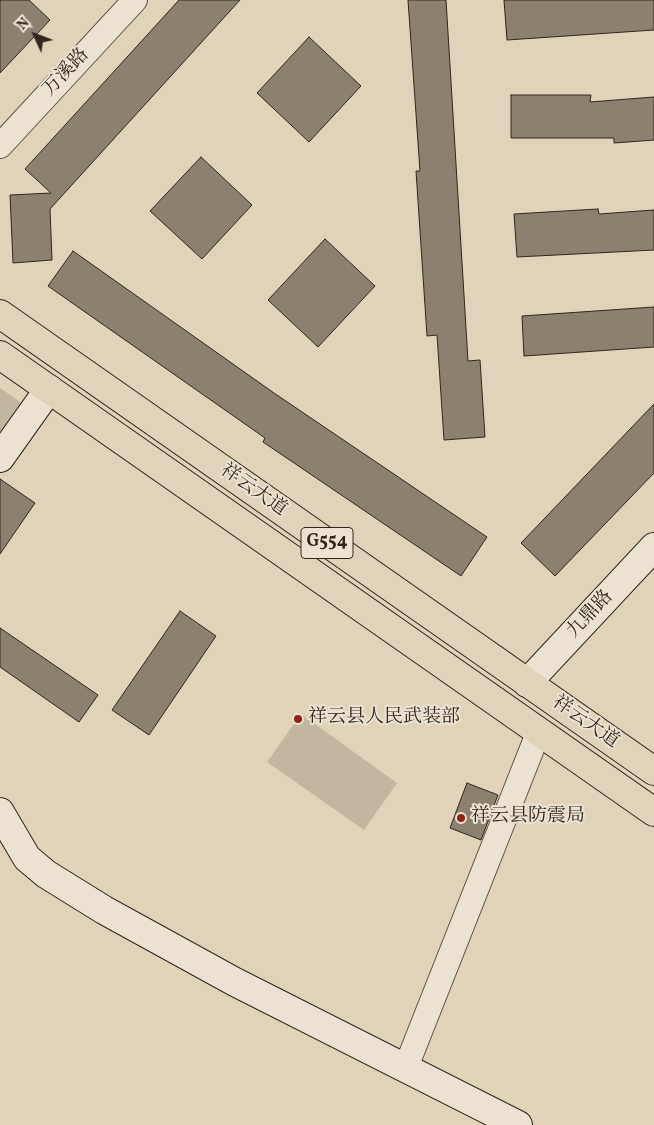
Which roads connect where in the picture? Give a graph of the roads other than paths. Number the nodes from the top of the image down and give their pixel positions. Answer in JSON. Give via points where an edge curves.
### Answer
{"nodes":[{"id":1,"x":135,"y":0,"type":"edge"},
{"id":2,"x":0,"y":146,"type":"edge"},
{"id":3,"x":0,"y":314,"type":"edge"},
{"id":4,"x":0,"y":354,"type":"edge"},
{"id":5,"x":49,"y":389,"type":"junction"},
{"id":6,"x":0,"y":458,"type":"edge"},
{"id":7,"x":654,"y":547,"type":"edge"},
{"id":8,"x":527,"y":683,"type":"junction"},
{"id":9,"x":506,"y":708,"type":"junction"},
{"id":10,"x":539,"y":731,"type":"junction"},
{"id":11,"x":654,"y":771,"type":"edge"},
{"id":12,"x":0,"y":812,"type":"edge"},
{"id":13,"x":654,"y":812,"type":"edge"},
{"id":14,"x":406,"y":1067,"type":"junction"},
{"id":15,"x":518,"y":1125,"type":"edge"}],
"edges":[{"from":1,"to":2,"type":"street","name":"万溪路"},
{"from":3,"to":8,"type":"highway","name":"祥云大道","number":"G554"},
{"from":4,"to":5,"type":"highway","name":"祥云大道","number":"G554"},
{"from":5,"to":6,"type":"street"},
{"from":5,"to":9,"type":"highway","name":"祥云大道","number":"G554"},
{"from":7,"to":8,"type":"street","name":"九鼎路"},
{"from":8,"to":9,"type":"highway"},
{"from":8,"to":11,"type":"highway","name":"祥云大道","number":"G554"},
{"from":9,"to":10,"type":"highway","name":"祥云大道","number":"G554"},
{"from":10,"to":13,"type":"highway","name":"祥云大道","number":"G554"},
{"from":10,"to":14,"type":"street"},
{"from":12,"to":14,"type":"street","via":[[27,858],[62,885],[235,982]]},
{"from":14,"to":15,"type":"street"}]}
